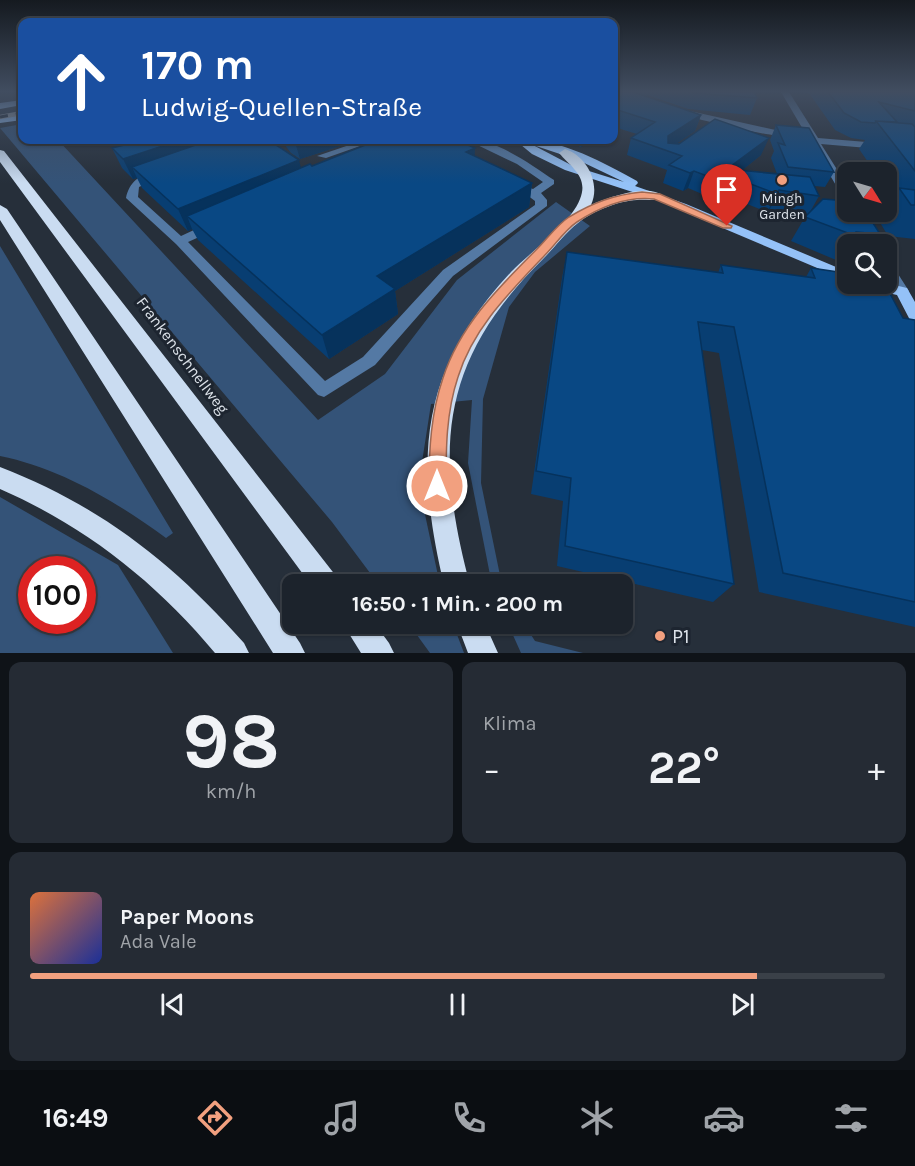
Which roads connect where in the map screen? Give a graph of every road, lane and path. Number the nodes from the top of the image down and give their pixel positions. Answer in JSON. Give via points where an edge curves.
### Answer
{"nodes":[{"id":1,"x":719,"y":122,"type":"edge"},
{"id":2,"x":728,"y":122,"type":"edge"},
{"id":3,"x":804,"y":122,"type":"edge"},
{"id":4,"x":704,"y":133,"type":"edge"},
{"id":5,"x":815,"y":139,"type":"junction"},
{"id":6,"x":360,"y":144,"type":"edge"},
{"id":7,"x":481,"y":144,"type":"edge"},
{"id":8,"x":526,"y":144,"type":"edge"},
{"id":9,"x":539,"y":144,"type":"edge"},
{"id":10,"x":915,"y":149,"type":"edge"},
{"id":11,"x":565,"y":153,"type":"junction"},
{"id":12,"x":0,"y":154,"type":"edge"},
{"id":13,"x":322,"y":156,"type":"dead end"},
{"id":14,"x":171,"y":169,"type":"edge"},
{"id":15,"x":587,"y":176,"type":"junction"},
{"id":16,"x":837,"y":177,"type":"edge"},
{"id":17,"x":514,"y":183,"type":"edge"},
{"id":18,"x":534,"y":193,"type":"junction"},
{"id":19,"x":656,"y":196,"type":"junction"},
{"id":20,"x":0,"y":209,"type":"edge"},
{"id":21,"x":571,"y":221,"type":"junction"},
{"id":22,"x":223,"y":222,"type":"edge"},
{"id":23,"x":180,"y":241,"type":"junction"},
{"id":24,"x":837,"y":272,"type":"edge"},
{"id":25,"x":897,"y":283,"type":"edge"},
{"id":26,"x":897,"y":290,"type":"edge"},
{"id":27,"x":902,"y":291,"type":"junction"},
{"id":28,"x":915,"y":316,"type":"edge"},
{"id":29,"x":0,"y":478,"type":"edge"},
{"id":30,"x":319,"y":574,"type":"edge"},
{"id":31,"x":454,"y":574,"type":"edge"},
{"id":32,"x":365,"y":634,"type":"edge"},
{"id":33,"x":475,"y":634,"type":"edge"},
{"id":34,"x":234,"y":653,"type":"edge"},
{"id":35,"x":290,"y":653,"type":"edge"},
{"id":36,"x":379,"y":653,"type":"edge"},
{"id":37,"x":483,"y":653,"type":"edge"}],
"edges":[{"from":1,"to":4,"type":"street"},
{"from":2,"to":5,"type":"street"},
{"from":3,"to":5,"type":"street"},
{"from":5,"to":10,"type":"street"},
{"from":5,"to":16,"type":"street"},
{"from":6,"to":13,"type":"street"},
{"from":7,"to":18,"type":"street","via":[[521,162],[550,182]]},
{"from":8,"to":15,"type":"main road"},
{"from":9,"to":11,"type":"main road"},
{"from":11,"to":15,"type":"highway"},
{"from":11,"to":19,"type":"main road"},
{"from":12,"to":30,"type":"highway","name":"Frankenschnellweg"},
{"from":14,"to":23,"type":"street","via":[[142,180],[134,186],[132,198]]},
{"from":15,"to":19,"type":"main road"},
{"from":15,"to":21,"type":"highway","via":[[588,198]]},
{"from":17,"to":18,"type":"street"},
{"from":18,"to":23,"type":"street","via":[[541,206],[448,273],[369,361],[324,390]]},
{"from":19,"to":21,"type":"highway","via":[[616,198]]},
{"from":19,"to":24,"type":"main road"},
{"from":20,"to":35,"type":"highway"},
{"from":21,"to":31,"type":"highway","via":[[496,298],[468,337],[450,376],[440,425],[437,486]]},
{"from":22,"to":23,"type":"street"},
{"from":25,"to":27,"type":"street"},
{"from":26,"to":27,"type":"main road"},
{"from":27,"to":28,"type":"main road"},
{"from":29,"to":34,"type":"highway","via":[[79,514],[120,543],[193,606]]},
{"from":32,"to":36,"type":"highway"},
{"from":33,"to":37,"type":"highway"}]}
